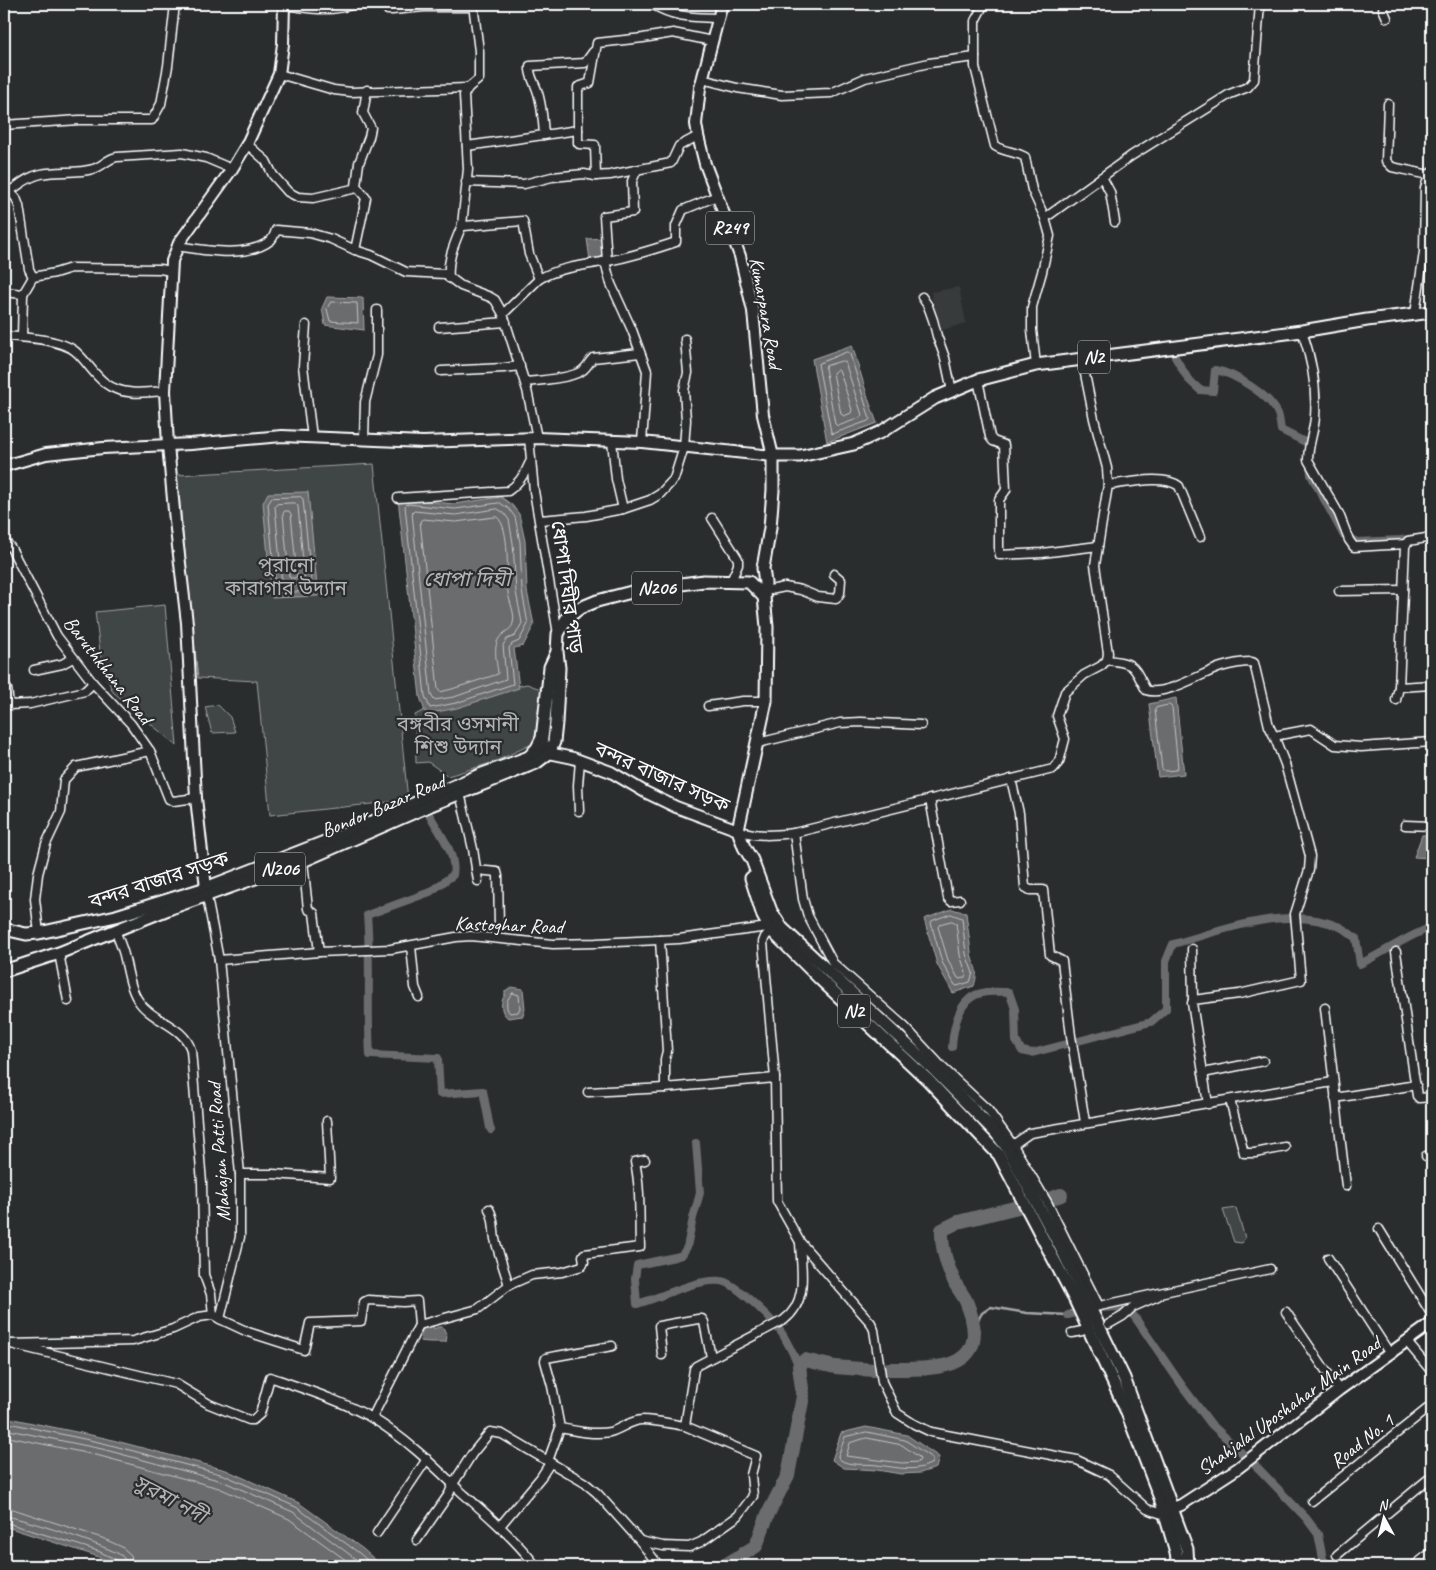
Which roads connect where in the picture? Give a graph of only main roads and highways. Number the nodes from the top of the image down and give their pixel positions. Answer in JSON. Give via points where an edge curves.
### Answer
{"nodes":[{"id":1,"x":284,"y":4,"type":"edge"},
{"id":2,"x":722,"y":4,"type":"edge"},
{"id":3,"x":1432,"y":312,"type":"edge"},
{"id":4,"x":168,"y":445,"type":"junction"},
{"id":5,"x":773,"y":456,"type":"junction"},
{"id":6,"x":4,"y":466,"type":"edge"},
{"id":7,"x":763,"y":568,"type":"junction"},
{"id":8,"x":750,"y":582,"type":"junction"},
{"id":9,"x":764,"y":594,"type":"junction"},
{"id":10,"x":557,"y":652,"type":"junction"},
{"id":11,"x":554,"y":738,"type":"junction"},
{"id":12,"x":541,"y":740,"type":"junction"},
{"id":13,"x":549,"y":753,"type":"junction"},
{"id":14,"x":529,"y":756,"type":"junction"},
{"id":15,"x":566,"y":757,"type":"junction"},
{"id":16,"x":738,"y":830,"type":"junction"},
{"id":17,"x":744,"y":847,"type":"junction"},
{"id":18,"x":206,"y":892,"type":"junction"},
{"id":19,"x":4,"y":929,"type":"edge"},
{"id":20,"x":4,"y":971,"type":"edge"},
{"id":21,"x":1007,"y":1150,"type":"junction"},
{"id":22,"x":1432,"y":1323,"type":"edge"},
{"id":23,"x":1168,"y":1510,"type":"junction"},
{"id":24,"x":1185,"y":1565,"type":"edge"}],
"edges":[{"from":1,"to":4,"type":"main road","via":[[279,74],[247,144],[178,246],[172,261],[165,391]]},
{"from":2,"to":5,"type":"main road","name":"Kumarpara Road","number":"R249","via":[[702,79],[696,124],[705,164],[740,256],[752,311],[764,415]]},
{"from":3,"to":5,"type":"highway","number":"N2","via":[[1036,365],[978,380],[935,398],[881,432],[854,444],[800,456]]},
{"from":4,"to":5,"type":"main road","via":[[282,436],[423,442],[532,438],[642,442]]},
{"from":4,"to":6,"type":"main road","via":[[46,454]]},
{"from":4,"to":18,"type":"main road","via":[[187,623],[196,798]]},
{"from":5,"to":7,"type":"highway","via":[[771,518]]},
{"from":7,"to":8,"type":"highway"},
{"from":7,"to":9,"type":"highway"},
{"from":8,"to":9,"type":"highway"},
{"from":8,"to":10,"type":"highway","name":"ধোপা দিঘীর পাড়","number":"N206","via":[[704,581],[643,589],[596,601],[567,618],[558,634]]},
{"from":9,"to":16,"type":"highway","via":[[766,701]]},
{"from":10,"to":11,"type":"highway","name":"ধোপা দিঘীর পাড়","via":[[559,668]]},
{"from":10,"to":12,"type":"highway","via":[[550,667]]},
{"from":11,"to":13,"type":"highway"},
{"from":11,"to":15,"type":"main road"},
{"from":12,"to":13,"type":"main road"},
{"from":12,"to":14,"type":"highway"},
{"from":13,"to":14,"type":"highway","name":"বন্দর বাজার সড়ক","number":"N206"},
{"from":13,"to":15,"type":"main road","name":"বন্দর বাজার সড়ক"},
{"from":13,"to":18,"type":"highway","name":"Bondor Bazar Road","number":"N206","via":[[536,763],[303,861]]},
{"from":14,"to":18,"type":"highway","name":"বন্দর বাজার সড়ক","number":"N206"},
{"from":15,"to":16,"type":"main road","name":"বন্দর বাজার সড়ক","via":[[611,772],[676,807]]},
{"from":16,"to":17,"type":"highway","number":"N2"},
{"from":17,"to":21,"type":"highway","number":"N2","via":[[771,911],[782,928],[931,1067],[996,1134]]},
{"from":17,"to":21,"type":"highway","number":"N2","via":[[758,902],[770,929],[928,1080]]},
{"from":18,"to":19,"type":"highway","name":"বন্দর বাজার সড়ক","number":"N206","via":[[39,933]]},
{"from":18,"to":20,"type":"highway","name":"Bondor Bazar Road","number":"N206"},
{"from":21,"to":23,"type":"highway","number":"N2","via":[[1031,1215],[1095,1342]]},
{"from":21,"to":23,"type":"highway","number":"N2","via":[[1095,1307],[1124,1378]]},
{"from":22,"to":23,"type":"main road","name":"Shahjalal Uposhahar Main Road","via":[[1238,1468]]},
{"from":23,"to":24,"type":"highway","number":"N2","via":[[1176,1552]]}]}
